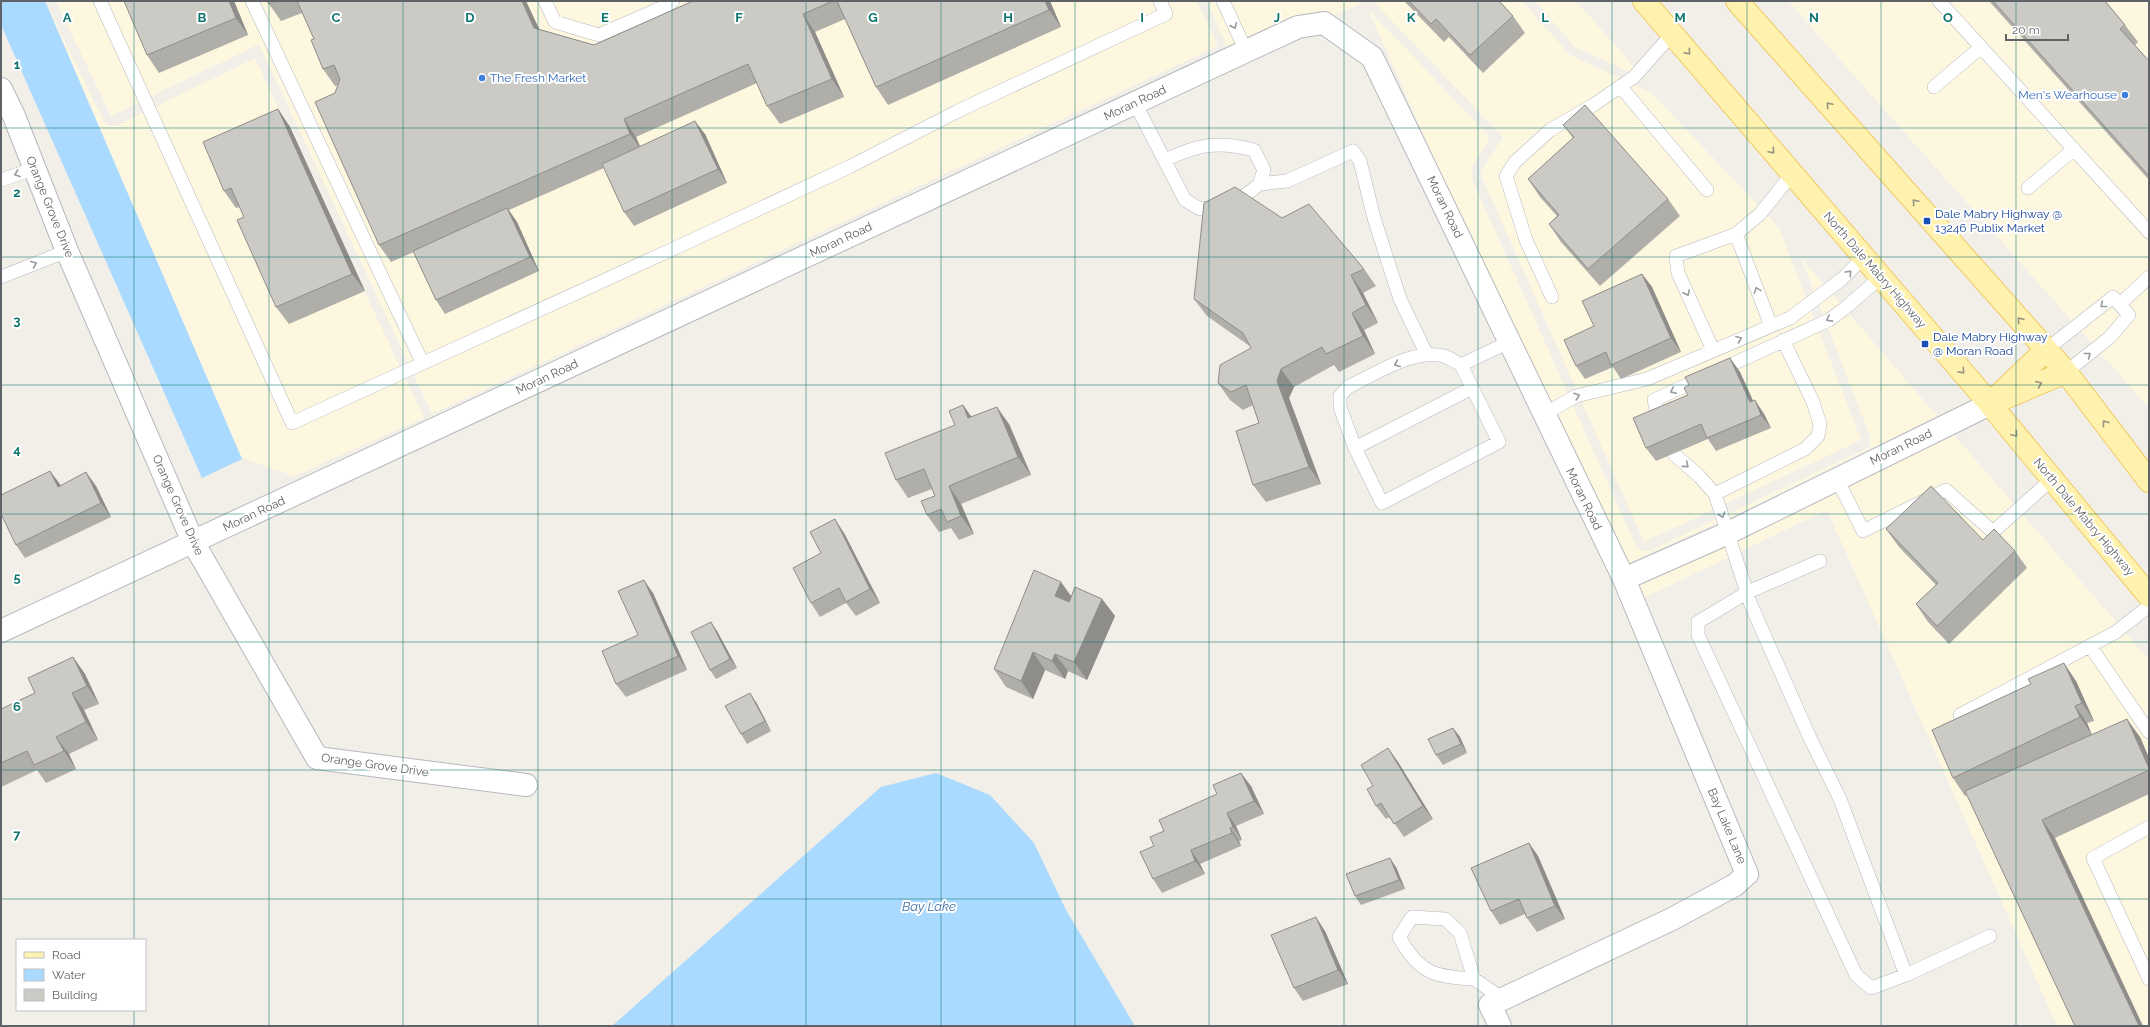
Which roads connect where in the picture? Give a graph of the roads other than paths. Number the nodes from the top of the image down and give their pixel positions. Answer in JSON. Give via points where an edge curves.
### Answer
{"nodes":[{"id":1,"x":100,"y":1,"type":"edge"},
{"id":2,"x":252,"y":1,"type":"edge"},
{"id":3,"x":545,"y":1,"type":"edge"},
{"id":4,"x":673,"y":1,"type":"edge"},
{"id":5,"x":1160,"y":1,"type":"edge"},
{"id":6,"x":1223,"y":1,"type":"edge"},
{"id":7,"x":1644,"y":1,"type":"edge"},
{"id":8,"x":1738,"y":1,"type":"edge"},
{"id":9,"x":1939,"y":1,"type":"edge"},
{"id":10,"x":1672,"y":34,"type":"junction"},
{"id":11,"x":1981,"y":47,"type":"junction"},
{"id":12,"x":1246,"y":51,"type":"junction"},
{"id":13,"x":1620,"y":86,"type":"junction"},
{"id":14,"x":1934,"y":87,"type":"dead end"},
{"id":15,"x":1,"y":89,"type":"edge"},
{"id":16,"x":1135,"y":103,"type":"junction"},
{"id":17,"x":7,"y":119,"type":"edge"},
{"id":18,"x":2074,"y":149,"type":"junction"},
{"id":19,"x":1165,"y":160,"type":"junction"},
{"id":20,"x":33,"y":169,"type":"junction"},
{"id":21,"x":1792,"y":174,"type":"junction"},
{"id":22,"x":1,"y":180,"type":"edge"},
{"id":23,"x":1259,"y":184,"type":"junction"},
{"id":24,"x":2028,"y":188,"type":"dead end"},
{"id":25,"x":1707,"y":190,"type":"dead end"},
{"id":26,"x":2149,"y":232,"type":"edge"},
{"id":27,"x":1736,"y":234,"type":"junction"},
{"id":28,"x":67,"y":251,"type":"junction"},
{"id":29,"x":1864,"y":257,"type":"junction"},
{"id":30,"x":1,"y":277,"type":"edge"},
{"id":31,"x":1881,"y":277,"type":"junction"},
{"id":32,"x":2149,"y":277,"type":"edge"},
{"id":33,"x":1552,"y":296,"type":"dead end"},
{"id":34,"x":2120,"y":304,"type":"junction"},
{"id":35,"x":1771,"y":326,"type":"junction"},
{"id":36,"x":1783,"y":340,"type":"junction"},
{"id":37,"x":1509,"y":342,"type":"junction"},
{"id":38,"x":1713,"y":350,"type":"junction"},
{"id":39,"x":2046,"y":350,"type":"junction"},
{"id":40,"x":1427,"y":355,"type":"junction"},
{"id":41,"x":422,"y":362,"type":"junction"},
{"id":42,"x":1461,"y":365,"type":"junction"},
{"id":43,"x":2066,"y":372,"type":"junction"},
{"id":44,"x":1472,"y":388,"type":"junction"},
{"id":45,"x":1990,"y":404,"type":"junction"},
{"id":46,"x":1543,"y":415,"type":"junction"},
{"id":47,"x":1661,"y":424,"type":"edge"},
{"id":48,"x":1355,"y":448,"type":"junction"},
{"id":49,"x":1674,"y":454,"type":"dead end"},
{"id":50,"x":1837,"y":479,"type":"junction"},
{"id":51,"x":2052,"y":479,"type":"junction"},
{"id":52,"x":2149,"y":481,"type":"edge"},
{"id":53,"x":1715,"y":494,"type":"junction"},
{"id":54,"x":1728,"y":532,"type":"junction"},
{"id":55,"x":193,"y":542,"type":"junction"},
{"id":56,"x":1820,"y":561,"type":"dead end"},
{"id":57,"x":1624,"y":579,"type":"junction"},
{"id":58,"x":1748,"y":592,"type":"junction"},
{"id":59,"x":2149,"y":596,"type":"edge"},
{"id":60,"x":2149,"y":606,"type":"edge"},
{"id":61,"x":1,"y":631,"type":"edge"},
{"id":62,"x":2090,"y":646,"type":"junction"},
{"id":63,"x":1960,"y":715,"type":"edge"},
{"id":64,"x":2149,"y":732,"type":"edge"},
{"id":65,"x":526,"y":784,"type":"dead end"},
{"id":66,"x":2149,"y":827,"type":"edge"},
{"id":67,"x":1990,"y":936,"type":"dead end"},
{"id":68,"x":1906,"y":975,"type":"junction"},
{"id":69,"x":1474,"y":979,"type":"junction"},
{"id":70,"x":2149,"y":979,"type":"edge"},
{"id":71,"x":1503,"y":999,"type":"junction"},
{"id":72,"x":1500,"y":1026,"type":"edge"}],
"edges":[{"from":1,"to":41,"type":"lane","via":[[292,422]]},
{"from":2,"to":41,"type":"lane"},
{"from":3,"to":4,"type":"lane","via":[[555,22],[599,35]]},
{"from":5,"to":41,"type":"lane","via":[[1166,14],[958,111],[849,167]]},
{"from":6,"to":12,"type":"lane","one_way":true},
{"from":7,"to":10,"type":"main road","name":"North Dale Mabry Highway"},
{"from":39,"to":8,"type":"main road","one_way":true},
{"from":9,"to":11,"type":"lane"},
{"from":10,"to":13,"type":"lane","via":[[1634,77]]},
{"from":10,"to":21,"type":"main road","name":"North Dale Mabry Highway","one_way":true},
{"from":11,"to":14,"type":"lane"},
{"from":11,"to":18,"type":"lane"},
{"from":12,"to":16,"type":"street","name":"Moran Road"},
{"from":12,"to":37,"type":"street","name":"Moran Road","via":[[1298,27],[1324,23],[1372,57]]},
{"from":13,"to":25,"type":"lane"},
{"from":13,"to":33,"type":"lane","via":[[1592,106],[1550,130],[1515,162],[1506,176],[1526,240]]},
{"from":15,"to":17,"type":"street","name":"Orange Grove Drive"},
{"from":16,"to":19,"type":"lane"},
{"from":16,"to":55,"type":"street","name":"Moran Road"},
{"from":17,"to":20,"type":"street","name":"Orange Grove Drive"},
{"from":18,"to":24,"type":"lane"},
{"from":18,"to":26,"type":"lane"},
{"from":19,"to":23,"type":"lane","via":[[1185,200],[1200,210],[1236,199]]},
{"from":19,"to":23,"type":"lane","via":[[1183,151],[1208,146],[1227,144],[1254,150],[1264,170]]},
{"from":20,"to":22,"type":"lane","one_way":true},
{"from":20,"to":28,"type":"street","name":"Orange Grove Drive"},
{"from":21,"to":27,"type":"lane","via":[[1760,214]]},
{"from":21,"to":29,"type":"main road","name":"North Dale Mabry Highway"},
{"from":23,"to":40,"type":"lane","via":[[1287,181],[1353,151],[1360,161],[1374,218],[1400,299]]},
{"from":35,"to":27,"type":"lane","one_way":true},
{"from":27,"to":38,"type":"lane","one_way":true,"via":[[1676,256],[1678,273]]},
{"from":30,"to":28,"type":"lane","one_way":true},
{"from":28,"to":55,"type":"street","name":"Orange Grove Drive"},
{"from":29,"to":31,"type":"main road","name":"North Dale Mabry Highway"},
{"from":35,"to":29,"type":"lane","one_way":true,"via":[[1790,318],[1836,284]]},
{"from":31,"to":36,"type":"lane","one_way":true,"via":[[1829,320]]},
{"from":31,"to":45,"type":"main road","name":"North Dale Mabry Highway","one_way":true},
{"from":32,"to":34,"type":"lane"},
{"from":34,"to":39,"type":"lane","one_way":true,"via":[[2113,297]]},
{"from":43,"to":34,"type":"lane","one_way":true,"via":[[2109,338],[2129,315]]},
{"from":38,"to":35,"type":"lane","one_way":true},
{"from":36,"to":47,"type":"lane","one_way":true,"via":[[1654,400]]},
{"from":36,"to":53,"type":"lane","via":[[1813,402],[1820,424],[1818,436],[1805,449]]},
{"from":37,"to":42,"type":"lane"},
{"from":37,"to":46,"type":"street","name":"Moran Road"},
{"from":46,"to":38,"type":"lane","one_way":true,"via":[[1576,396],[1646,379]]},
{"from":39,"to":43,"type":"main road"},
{"from":39,"to":45,"type":"main road"},
{"from":40,"to":42,"type":"lane","via":[[1446,356]]},
{"from":40,"to":48,"type":"lane","one_way":true,"via":[[1396,364],[1348,387],[1340,396],[1340,407]]},
{"from":42,"to":44,"type":"lane"},
{"from":45,"to":43,"type":"main road","one_way":true},
{"from":52,"to":43,"type":"main road","one_way":true},
{"from":44,"to":48,"type":"lane"},
{"from":44,"to":48,"type":"lane","via":[[1499,442],[1382,503]]},
{"from":45,"to":50,"type":"street","name":"Moran Road"},
{"from":45,"to":51,"type":"main road","name":"North Dale Mabry Highway","one_way":true},
{"from":46,"to":57,"type":"street","name":"Moran Road"},
{"from":49,"to":53,"type":"lane","one_way":true},
{"from":50,"to":51,"type":"lane","via":[[1862,531],[1946,490],[1993,532]]},
{"from":50,"to":54,"type":"street","name":"Moran Road"},
{"from":51,"to":59,"type":"main road","name":"North Dale Mabry Highway"},
{"from":53,"to":54,"type":"lane","one_way":true},
{"from":54,"to":57,"type":"street","name":"Moran Road"},
{"from":54,"to":58,"type":"lane"},
{"from":55,"to":61,"type":"street","name":"Moran Road"},
{"from":55,"to":65,"type":"street","name":"Orange Grove Drive","via":[[317,758]]},
{"from":56,"to":58,"type":"lane"},
{"from":57,"to":71,"type":"street","name":"Bay Lake Lane","via":[[1747,874],[1735,885],[1672,919]]},
{"from":58,"to":68,"type":"lane","via":[[1766,640],[1840,799]]},
{"from":58,"to":68,"type":"lane","via":[[1698,622],[1698,635],[1856,975],[1871,988]]},
{"from":60,"to":62,"type":"lane","via":[[2116,632]]},
{"from":62,"to":63,"type":"lane"},
{"from":62,"to":64,"type":"lane"},
{"from":66,"to":70,"type":"lane","via":[[2093,858]]},
{"from":67,"to":68,"type":"lane"},
{"from":69,"to":69,"type":"lane","via":[[1460,933],[1445,919],[1412,916],[1399,937],[1408,954],[1427,972],[1451,978]]},
{"from":69,"to":71,"type":"lane"},
{"from":71,"to":72,"type":"street","name":"Bay Lake Lane","via":[[1490,1005]]}]}
